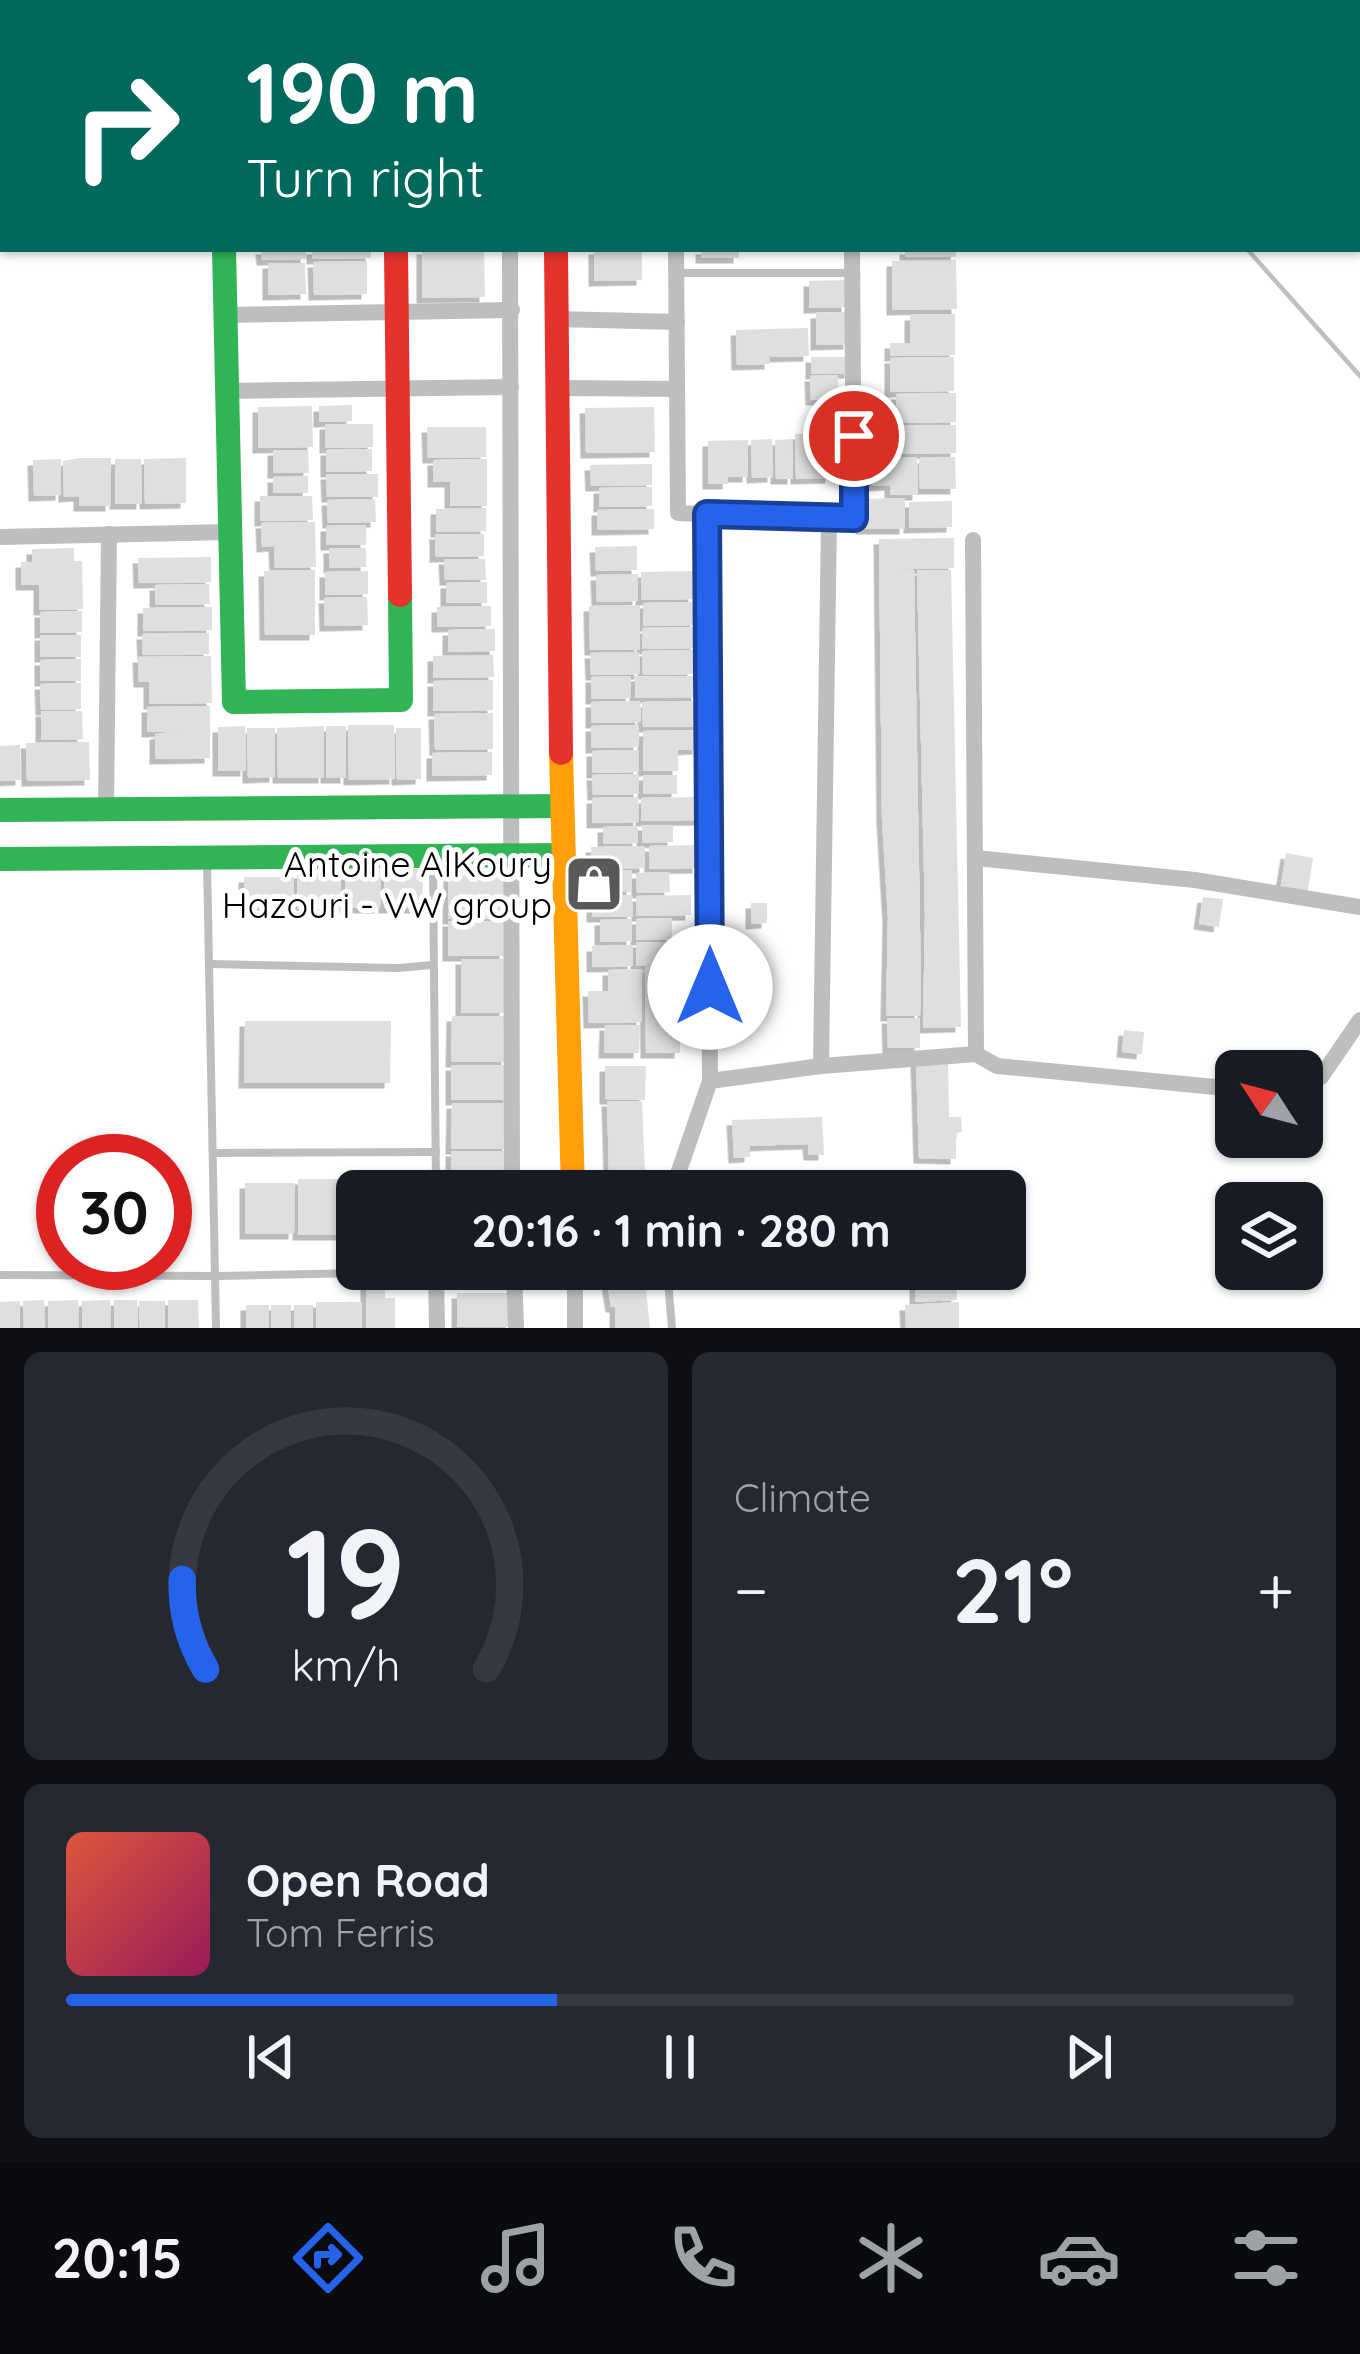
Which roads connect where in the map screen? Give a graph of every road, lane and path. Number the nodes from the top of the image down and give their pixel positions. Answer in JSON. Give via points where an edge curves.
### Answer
{"nodes":[{"id":1,"x":224,"y":252,"type":"edge"},
{"id":2,"x":396,"y":252,"type":"edge"},
{"id":3,"x":510,"y":252,"type":"edge"},
{"id":4,"x":556,"y":252,"type":"edge"},
{"id":5,"x":676,"y":252,"type":"edge"},
{"id":6,"x":851,"y":252,"type":"edge"},
{"id":7,"x":852,"y":272,"type":"junction"},
{"id":8,"x":676,"y":273,"type":"junction"},
{"id":9,"x":512,"y":310,"type":"junction"},
{"id":10,"x":397,"y":313,"type":"junction"},
{"id":11,"x":225,"y":315,"type":"junction"},
{"id":12,"x":557,"y":320,"type":"junction"},
{"id":13,"x":677,"y":322,"type":"junction"},
{"id":14,"x":512,"y":387,"type":"junction"},
{"id":15,"x":560,"y":388,"type":"junction"},
{"id":16,"x":677,"y":389,"type":"junction"},
{"id":17,"x":398,"y":390,"type":"junction"},
{"id":18,"x":226,"y":391,"type":"junction"},
{"id":19,"x":707,"y":514,"type":"junction"},
{"id":20,"x":829,"y":520,"type":"junction"},
{"id":21,"x":230,"y":532,"type":"junction"},
{"id":22,"x":109,"y":534,"type":"junction"},
{"id":23,"x":0,"y":537,"type":"edge"},
{"id":24,"x":973,"y":540,"type":"dead end"},
{"id":25,"x":560,"y":806,"type":"junction"},
{"id":26,"x":512,"y":807,"type":"junction"},
{"id":27,"x":106,"y":808,"type":"junction"},
{"id":28,"x":0,"y":810,"type":"edge"},
{"id":29,"x":562,"y":855,"type":"junction"},
{"id":30,"x":514,"y":857,"type":"junction"},
{"id":31,"x":434,"y":858,"type":"junction"},
{"id":32,"x":975,"y":858,"type":"junction"},
{"id":33,"x":0,"y":859,"type":"edge"},
{"id":34,"x":207,"y":859,"type":"junction"},
{"id":35,"x":1360,"y":907,"type":"edge"},
{"id":36,"x":209,"y":964,"type":"junction"},
{"id":37,"x":432,"y":964,"type":"junction"},
{"id":38,"x":1360,"y":1020,"type":"edge"},
{"id":39,"x":976,"y":1054,"type":"junction"},
{"id":40,"x":821,"y":1066,"type":"junction"},
{"id":41,"x":1323,"y":1074,"type":"edge"},
{"id":42,"x":710,"y":1081,"type":"junction"},
{"id":43,"x":1215,"y":1086,"type":"edge"},
{"id":44,"x":436,"y":1152,"type":"junction"},
{"id":45,"x":213,"y":1153,"type":"junction"},
{"id":46,"x":436,"y":1170,"type":"edge"},
{"id":47,"x":512,"y":1170,"type":"edge"},
{"id":48,"x":572,"y":1170,"type":"edge"},
{"id":49,"x":679,"y":1170,"type":"edge"},
{"id":50,"x":336,"y":1273,"type":"edge"},
{"id":51,"x":0,"y":1275,"type":"edge"},
{"id":52,"x":216,"y":1276,"type":"junction"},
{"id":53,"x":436,"y":1290,"type":"edge"},
{"id":54,"x":515,"y":1290,"type":"edge"},
{"id":55,"x":575,"y":1290,"type":"edge"},
{"id":56,"x":669,"y":1290,"type":"edge"},
{"id":57,"x":216,"y":1328,"type":"edge"},
{"id":58,"x":437,"y":1328,"type":"edge"},
{"id":59,"x":516,"y":1328,"type":"edge"},
{"id":60,"x":575,"y":1328,"type":"edge"},
{"id":61,"x":672,"y":1328,"type":"edge"}],
"edges":[{"from":1,"to":11,"type":"street"},
{"from":2,"to":10,"type":"street"},
{"from":3,"to":9,"type":"street"},
{"from":4,"to":12,"type":"street"},
{"from":5,"to":8,"type":"street"},
{"from":6,"to":7,"type":"street"},
{"from":7,"to":8,"type":"lane"},
{"from":7,"to":20,"type":"street","via":[[854,518]]},
{"from":8,"to":13,"type":"street"},
{"from":9,"to":10,"type":"street"},
{"from":9,"to":14,"type":"street"},
{"from":10,"to":11,"type":"street"},
{"from":10,"to":17,"type":"street"},
{"from":11,"to":18,"type":"street"},
{"from":12,"to":13,"type":"street"},
{"from":12,"to":15,"type":"street"},
{"from":13,"to":16,"type":"street"},
{"from":14,"to":17,"type":"street"},
{"from":14,"to":26,"type":"street"},
{"from":15,"to":16,"type":"street"},
{"from":15,"to":25,"type":"street"},
{"from":16,"to":19,"type":"street","via":[[678,513]]},
{"from":17,"to":18,"type":"street"},
{"from":17,"to":21,"type":"street","via":[[401,700],[234,702]]},
{"from":18,"to":21,"type":"street"},
{"from":19,"to":20,"type":"street"},
{"from":19,"to":42,"type":"street"},
{"from":20,"to":40,"type":"street"},
{"from":21,"to":22,"type":"street"},
{"from":22,"to":23,"type":"street"},
{"from":22,"to":27,"type":"street"},
{"from":24,"to":32,"type":"street"},
{"from":25,"to":26,"type":"street"},
{"from":25,"to":29,"type":"street"},
{"from":26,"to":27,"type":"street"},
{"from":26,"to":30,"type":"street"},
{"from":27,"to":28,"type":"street"},
{"from":29,"to":30,"type":"street"},
{"from":29,"to":48,"type":"street"},
{"from":30,"to":31,"type":"street"},
{"from":30,"to":47,"type":"street"},
{"from":31,"to":34,"type":"street"},
{"from":31,"to":37,"type":"lane"},
{"from":32,"to":35,"type":"street"},
{"from":32,"to":39,"type":"street"},
{"from":33,"to":34,"type":"street"},
{"from":34,"to":36,"type":"lane"},
{"from":36,"to":37,"type":"lane"},
{"from":36,"to":45,"type":"lane"},
{"from":37,"to":44,"type":"lane"},
{"from":38,"to":41,"type":"street"},
{"from":39,"to":40,"type":"street"},
{"from":39,"to":43,"type":"street","via":[[997,1066]]},
{"from":40,"to":42,"type":"street"},
{"from":42,"to":49,"type":"street"},
{"from":44,"to":45,"type":"lane"},
{"from":44,"to":46,"type":"lane"},
{"from":45,"to":52,"type":"lane"},
{"from":50,"to":52,"type":"lane"},
{"from":51,"to":52,"type":"lane"},
{"from":52,"to":57,"type":"lane"},
{"from":53,"to":58,"type":"street"},
{"from":54,"to":59,"type":"street"},
{"from":55,"to":60,"type":"street"},
{"from":56,"to":61,"type":"lane"}]}
